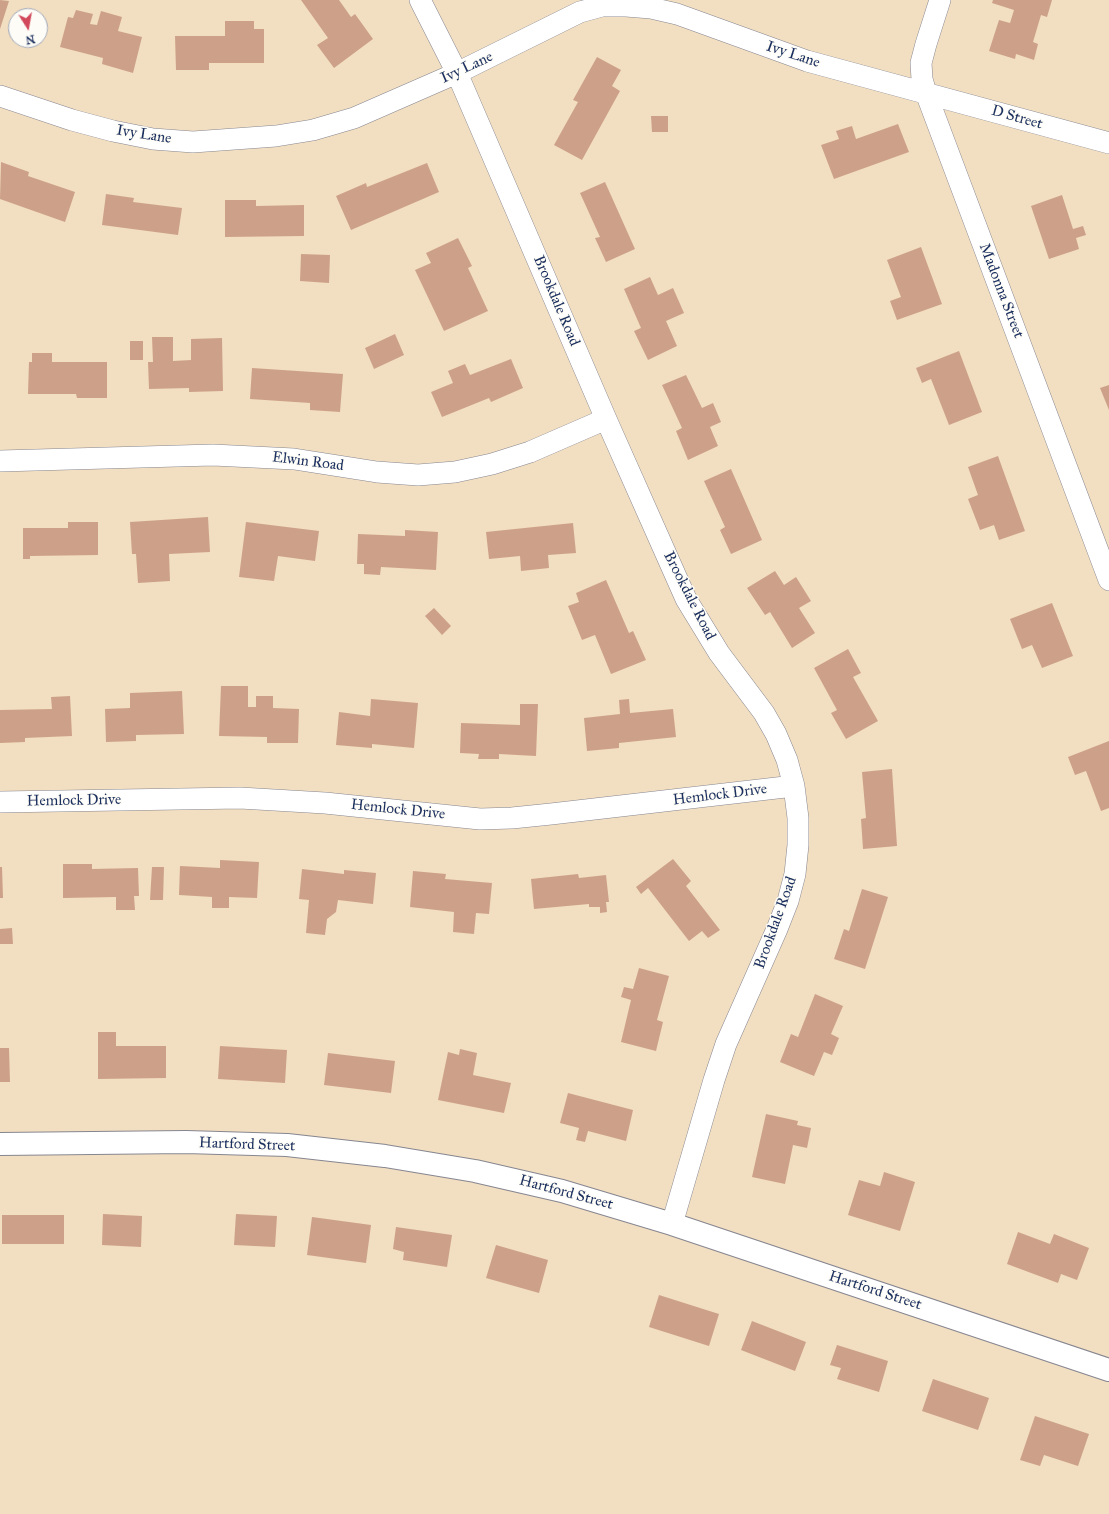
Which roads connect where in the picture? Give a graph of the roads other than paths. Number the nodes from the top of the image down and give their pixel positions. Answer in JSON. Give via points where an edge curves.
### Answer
{"nodes":[{"id":1,"x":420,"y":0,"type":"edge"},
{"id":2,"x":940,"y":0,"type":"edge"},
{"id":3,"x":457,"y":73,"type":"junction"},
{"id":4,"x":926,"y":93,"type":"junction"},
{"id":5,"x":0,"y":96,"type":"edge"},
{"id":6,"x":1109,"y":143,"type":"edge"},
{"id":7,"x":606,"y":419,"type":"junction"},
{"id":8,"x":0,"y":461,"type":"edge"},
{"id":9,"x":1109,"y":580,"type":"edge"},
{"id":10,"x":794,"y":786,"type":"junction"},
{"id":11,"x":0,"y":802,"type":"edge"},
{"id":12,"x":0,"y":1144,"type":"edge"},
{"id":13,"x":672,"y":1224,"type":"junction"},
{"id":14,"x":1109,"y":1370,"type":"edge"}],
"edges":[{"from":1,"to":3,"type":"street","name":"Brookdale Road"},
{"from":2,"to":4,"type":"street","name":"Madonna Street","via":[[921,63]]},
{"from":3,"to":4,"type":"street","name":"Ivy Lane","via":[[580,12],[602,6],[626,6],[677,14],[807,61]]},
{"from":3,"to":5,"type":"street","name":"Ivy Lane","via":[[354,118],[313,130],[236,140],[193,142],[113,131]]},
{"from":3,"to":7,"type":"street","name":"Brookdale Road"},
{"from":4,"to":6,"type":"street","name":"D Street"},
{"from":4,"to":9,"type":"street","name":"Madonna Street"},
{"from":7,"to":8,"type":"street","name":"Elwin Road","via":[[530,452],[492,464],[455,472],[418,475],[377,472],[294,459],[213,455]]},
{"from":7,"to":10,"type":"street","name":"Brookdale Road","via":[[686,599],[719,653],[764,713],[787,760]]},
{"from":10,"to":11,"type":"street","name":"Hemlock Drive","via":[[551,814],[493,818],[446,816],[325,803],[247,799]]},
{"from":10,"to":13,"type":"street","name":"Brookdale Road","via":[[798,845],[795,874],[788,901],[726,1044]]},
{"from":12,"to":13,"type":"street","name":"Hartford Street","via":[[238,1143],[335,1150],[519,1180]]},
{"from":13,"to":14,"type":"street","name":"Hartford Street"}]}
